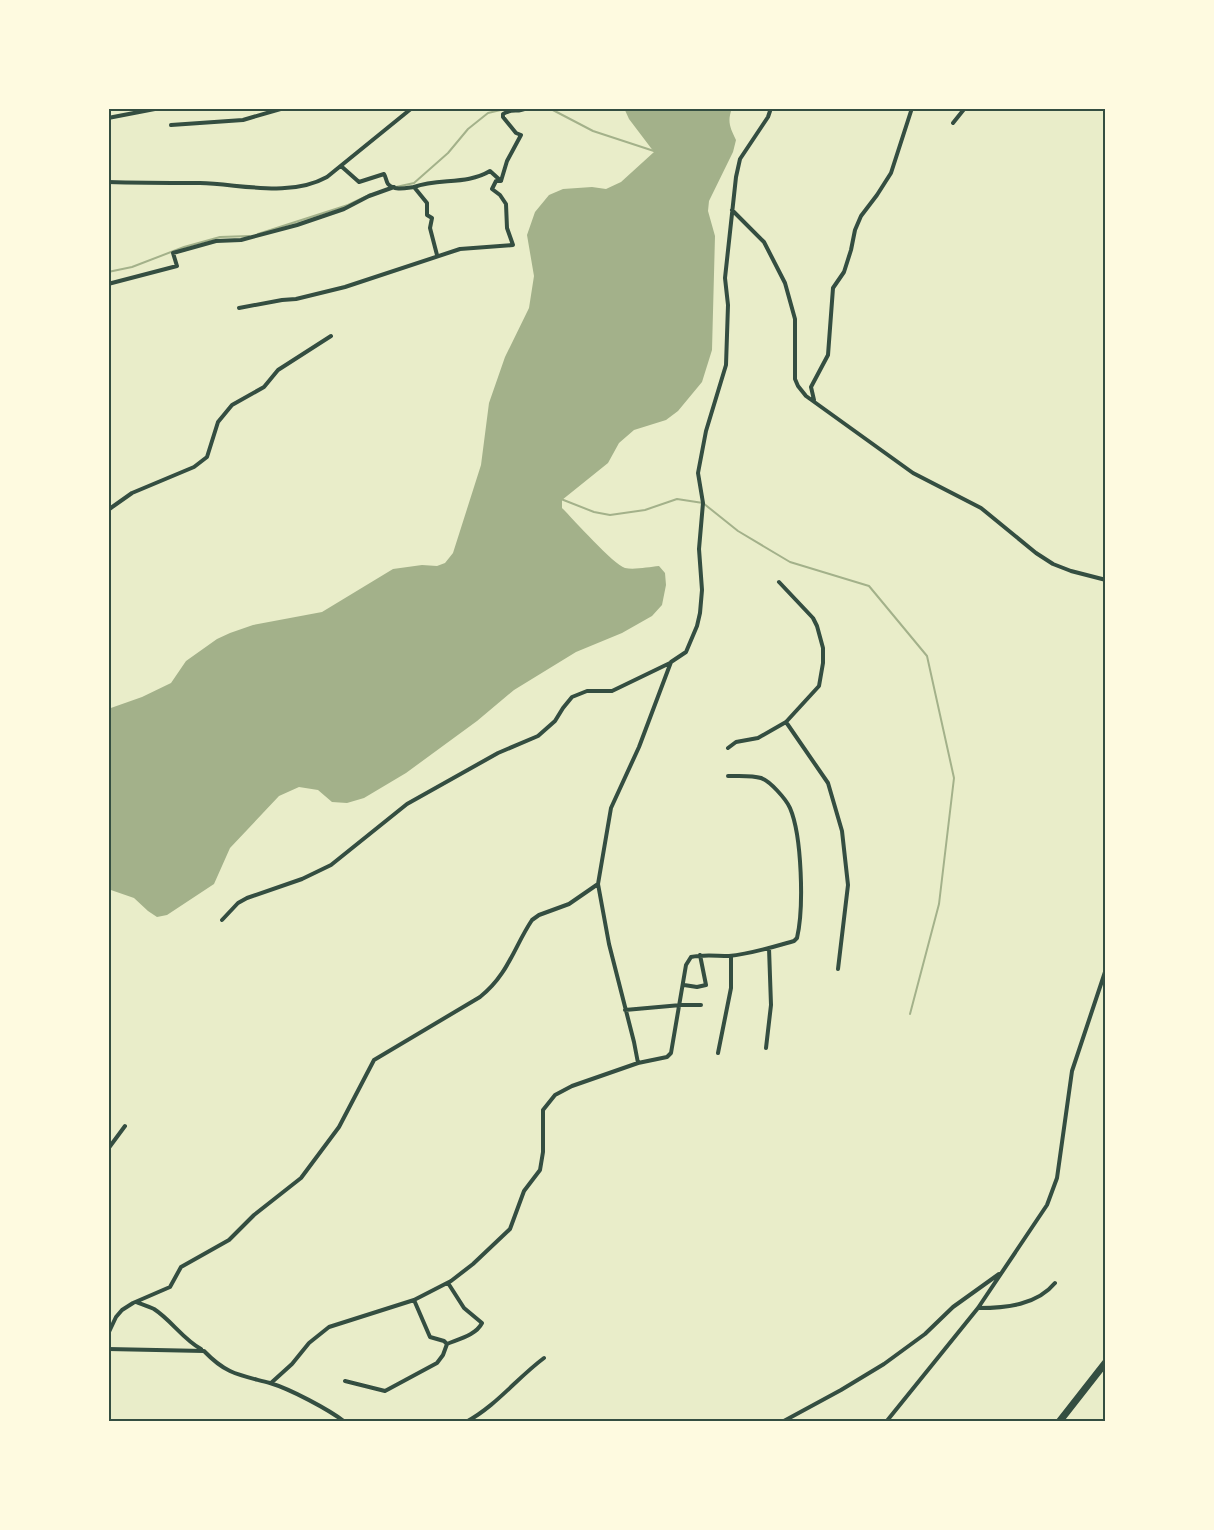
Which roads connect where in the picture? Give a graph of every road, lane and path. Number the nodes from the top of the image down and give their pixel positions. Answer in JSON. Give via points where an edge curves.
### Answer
{"nodes":[{"id":1,"x":160,"y":108,"type":"edge"},
{"id":2,"x":284,"y":108,"type":"edge"},
{"id":3,"x":412,"y":108,"type":"edge"},
{"id":4,"x":526,"y":108,"type":"edge"},
{"id":5,"x":771,"y":108,"type":"edge"},
{"id":6,"x":912,"y":108,"type":"edge"},
{"id":7,"x":965,"y":108,"type":"edge"},
{"id":8,"x":108,"y":118,"type":"edge"},
{"id":9,"x":953,"y":123,"type":"dead end"},
{"id":10,"x":171,"y":125,"type":"dead end"},
{"id":11,"x":341,"y":166,"type":"junction"},
{"id":12,"x":108,"y":182,"type":"edge"},
{"id":13,"x":501,"y":182,"type":"junction"},
{"id":14,"x":394,"y":187,"type":"junction"},
{"id":15,"x":414,"y":187,"type":"junction"},
{"id":16,"x":732,"y":210,"type":"junction"},
{"id":17,"x":437,"y":255,"type":"junction"},
{"id":18,"x":108,"y":284,"type":"edge"},
{"id":19,"x":239,"y":308,"type":"dead end"},
{"id":20,"x":331,"y":336,"type":"dead end"},
{"id":21,"x":815,"y":402,"type":"junction"},
{"id":22,"x":108,"y":510,"type":"edge"},
{"id":23,"x":1106,"y":580,"type":"edge"},
{"id":24,"x":779,"y":582,"type":"dead end"},
{"id":25,"x":671,"y":662,"type":"junction"},
{"id":26,"x":786,"y":722,"type":"junction"},
{"id":27,"x":728,"y":748,"type":"dead end"},
{"id":28,"x":728,"y":776,"type":"dead end"},
{"id":29,"x":598,"y":884,"type":"junction"},
{"id":30,"x":222,"y":920,"type":"dead end"},
{"id":31,"x":769,"y":948,"type":"junction"},
{"id":32,"x":700,"y":955,"type":"junction"},
{"id":33,"x":731,"y":956,"type":"junction"},
{"id":34,"x":838,"y":969,"type":"dead end"},
{"id":35,"x":1106,"y":969,"type":"edge"},
{"id":36,"x":684,"y":985,"type":"junction"},
{"id":37,"x":681,"y":1005,"type":"junction"},
{"id":38,"x":701,"y":1005,"type":"dead end"},
{"id":39,"x":626,"y":1010,"type":"junction"},
{"id":40,"x":766,"y":1048,"type":"dead end"},
{"id":41,"x":718,"y":1053,"type":"dead end"},
{"id":42,"x":638,"y":1063,"type":"junction"},
{"id":43,"x":125,"y":1126,"type":"dead end"},
{"id":44,"x":108,"y":1149,"type":"edge"},
{"id":45,"x":1002,"y":1272,"type":"junction"},
{"id":46,"x":448,"y":1283,"type":"junction"},
{"id":47,"x":1055,"y":1283,"type":"dead end"},
{"id":48,"x":414,"y":1300,"type":"junction"},
{"id":49,"x":136,"y":1302,"type":"junction"},
{"id":50,"x":978,"y":1308,"type":"junction"},
{"id":51,"x":108,"y":1334,"type":"edge"},
{"id":52,"x":447,"y":1344,"type":"junction"},
{"id":53,"x":108,"y":1349,"type":"edge"},
{"id":54,"x":204,"y":1351,"type":"junction"},
{"id":55,"x":544,"y":1358,"type":"dead end"},
{"id":56,"x":1106,"y":1362,"type":"edge"},
{"id":57,"x":345,"y":1381,"type":"dead end"},
{"id":58,"x":271,"y":1383,"type":"junction"},
{"id":59,"x":345,"y":1422,"type":"edge"},
{"id":60,"x":466,"y":1422,"type":"edge"},
{"id":61,"x":782,"y":1422,"type":"edge"},
{"id":62,"x":886,"y":1422,"type":"edge"},
{"id":63,"x":1059,"y":1422,"type":"edge"}],
"edges":[{"from":1,"to":8,"type":"street"},
{"from":2,"to":10,"type":"street","via":[[243,120]]},
{"from":3,"to":11,"type":"street"},
{"from":4,"to":13,"type":"street","via":[[502,115],[521,135]]},
{"from":5,"to":16,"type":"street","via":[[741,159]]},
{"from":6,"to":21,"type":"street","via":[[891,173],[861,216],[844,272],[833,288],[828,355],[810,387]]},
{"from":7,"to":9,"type":"street"},
{"from":11,"to":12,"type":"street","via":[[320,181],[278,188]]},
{"from":11,"to":14,"type":"street","via":[[359,182],[384,174]]},
{"from":13,"to":15,"type":"street","via":[[490,171],[472,179]]},
{"from":13,"to":17,"type":"street","via":[[496,181],[492,189],[506,204],[507,228],[513,245]]},
{"from":14,"to":15,"type":"street"},
{"from":14,"to":18,"type":"street","via":[[297,225],[173,253],[177,266]]},
{"from":15,"to":17,"type":"street","via":[[427,203]]},
{"from":16,"to":21,"type":"street","via":[[764,242],[785,283],[795,319],[795,379]]},
{"from":16,"to":25,"type":"street","via":[[724,278],[728,305],[726,365],[698,474],[703,502],[700,613],[686,652]]},
{"from":17,"to":19,"type":"street","via":[[345,287]]},
{"from":20,"to":22,"type":"street","via":[[278,370],[264,387],[232,405],[218,422],[207,457],[194,467],[132,493]]},
{"from":21,"to":23,"type":"street","via":[[912,473],[981,508],[1036,553],[1071,572]]},
{"from":24,"to":26,"type":"street","via":[[813,618],[823,648],[819,686]]},
{"from":25,"to":29,"type":"street","via":[[611,808]]},
{"from":25,"to":30,"type":"street","via":[[612,691],[587,691],[572,697],[555,722],[538,736],[498,753],[407,804],[331,865],[247,898]]},
{"from":26,"to":27,"type":"street","via":[[758,738],[736,742]]},
{"from":26,"to":34,"type":"street","via":[[828,783],[842,831],[848,885]]},
{"from":28,"to":31,"type":"street","via":[[762,778],[785,800],[793,819],[801,871],[799,930],[794,941]]},
{"from":29,"to":39,"type":"street"},
{"from":29,"to":49,"type":"street","via":[[569,904],[532,920],[506,969],[480,997],[374,1060],[339,1126],[301,1178],[229,1240],[181,1267],[170,1287]]},
{"from":31,"to":33,"type":"street"},
{"from":31,"to":40,"type":"street","via":[[771,1005]]},
{"from":32,"to":33,"type":"street"},
{"from":32,"to":36,"type":"street","via":[[688,961]]},
{"from":32,"to":36,"type":"street","via":[[706,985]]},
{"from":33,"to":41,"type":"street","via":[[731,988]]},
{"from":35,"to":45,"type":"street","via":[[1072,1071],[1053,1190],[1034,1227]]},
{"from":36,"to":37,"type":"street"},
{"from":37,"to":38,"type":"street"},
{"from":37,"to":39,"type":"street"},
{"from":37,"to":42,"type":"street","via":[[669,1056]]},
{"from":39,"to":42,"type":"street"},
{"from":42,"to":46,"type":"street","via":[[555,1095],[543,1110],[540,1170],[524,1191],[510,1229]]},
{"from":43,"to":44,"type":"street"},
{"from":45,"to":50,"type":"street"},
{"from":45,"to":61,"type":"street","via":[[884,1364]]},
{"from":46,"to":48,"type":"street"},
{"from":46,"to":52,"type":"street","via":[[464,1308],[482,1323],[479,1329]]},
{"from":47,"to":50,"type":"street","via":[[1047,1293],[1028,1301],[1002,1308]]},
{"from":48,"to":52,"type":"street","via":[[430,1337]]},
{"from":48,"to":58,"type":"street","via":[[329,1327]]},
{"from":49,"to":51,"type":"street","via":[[122,1310]]},
{"from":49,"to":54,"type":"street","via":[[153,1308]]},
{"from":50,"to":62,"type":"street"},
{"from":52,"to":57,"type":"street","via":[[437,1363],[386,1391]]},
{"from":53,"to":54,"type":"street"},
{"from":54,"to":58,"type":"street","via":[[234,1374]]},
{"from":55,"to":60,"type":"street","via":[[500,1398]]},
{"from":56,"to":63,"type":"highway"},
{"from":58,"to":59,"type":"street"}]}
